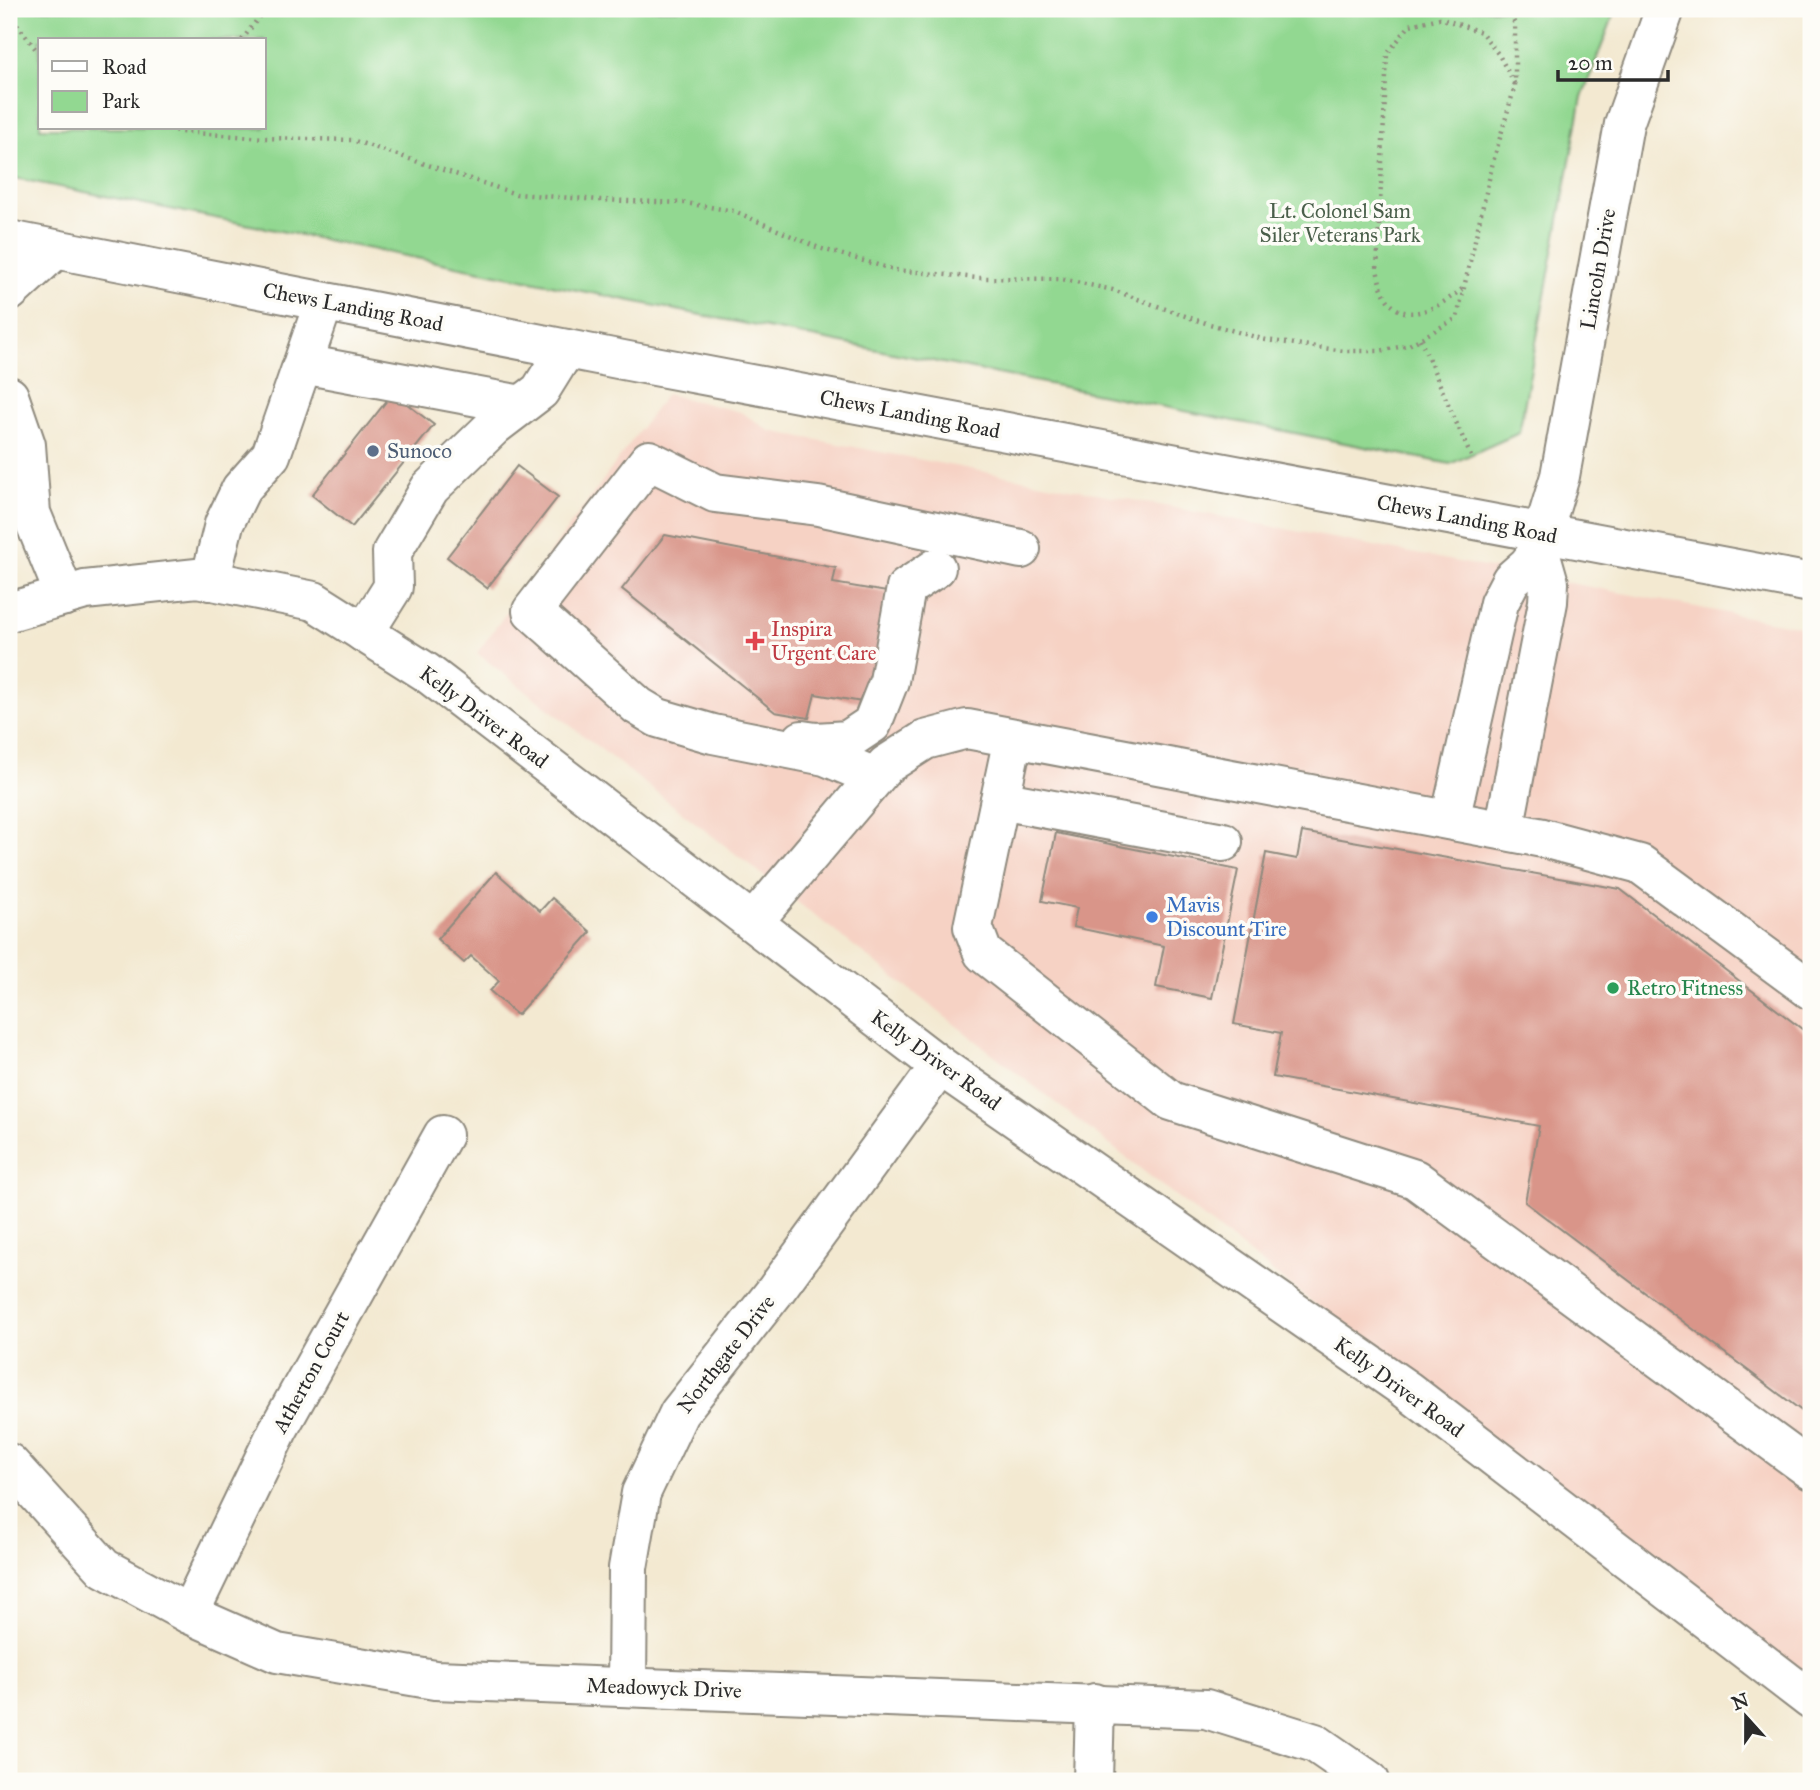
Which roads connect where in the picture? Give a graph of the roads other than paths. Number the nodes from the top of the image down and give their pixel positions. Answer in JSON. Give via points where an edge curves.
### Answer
{"nodes":[{"id":1,"x":1665,"y":9,"type":"edge"},
{"id":2,"x":9,"y":240,"type":"edge"},
{"id":3,"x":55,"y":250,"type":"junction"},
{"id":4,"x":9,"y":292,"type":"edge"},
{"id":5,"x":324,"y":302,"type":"junction"},
{"id":6,"x":566,"y":349,"type":"junction"},
{"id":7,"x":303,"y":364,"type":"junction"},
{"id":8,"x":9,"y":396,"type":"edge"},
{"id":9,"x":521,"y":405,"type":"junction"},
{"id":10,"x":19,"y":503,"type":"edge"},
{"id":11,"x":1544,"y":533,"type":"junction"},
{"id":12,"x":1021,"y":549,"type":"dead end"},
{"id":13,"x":939,"y":550,"type":"junction"},
{"id":14,"x":210,"y":581,"type":"junction"},
{"id":15,"x":1811,"y":583,"type":"edge"},
{"id":16,"x":65,"y":596,"type":"junction"},
{"id":17,"x":9,"y":612,"type":"edge"},
{"id":18,"x":364,"y":633,"type":"junction"},
{"id":19,"x":658,"y":718,"type":"junction"},
{"id":20,"x":1013,"y":738,"type":"junction"},
{"id":21,"x":885,"y":769,"type":"junction"},
{"id":22,"x":1000,"y":800,"type":"junction"},
{"id":23,"x":1450,"y":820,"type":"junction"},
{"id":24,"x":1504,"y":830,"type":"junction"},
{"id":25,"x":1223,"y":842,"type":"dead end"},
{"id":26,"x":753,"y":922,"type":"junction"},
{"id":27,"x":1811,"y":990,"type":"edge"},
{"id":28,"x":940,"y":1066,"type":"junction"},
{"id":29,"x":443,"y":1135,"type":"dead end"},
{"id":30,"x":9,"y":1463,"type":"edge"},
{"id":31,"x":1811,"y":1470,"type":"edge"},
{"id":32,"x":189,"y":1614,"type":"junction"},
{"id":33,"x":627,"y":1687,"type":"junction"},
{"id":34,"x":1811,"y":1700,"type":"edge"},
{"id":35,"x":1096,"y":1703,"type":"junction"},
{"id":36,"x":1093,"y":1781,"type":"edge"},
{"id":37,"x":1370,"y":1781,"type":"edge"}],
"edges":[{"from":1,"to":11,"type":"street","name":"Lincoln Drive","via":[[1624,124],[1560,476]]},
{"from":2,"to":3,"type":"street","name":"Chews Landing Road"},
{"from":3,"to":4,"type":"street"},
{"from":3,"to":5,"type":"street","name":"Chews Landing Road"},
{"from":5,"to":6,"type":"street","name":"Chews Landing Road"},
{"from":5,"to":7,"type":"street"},
{"from":6,"to":9,"type":"street","via":[[540,391]]},
{"from":6,"to":11,"type":"street","name":"Chews Landing Road"},
{"from":7,"to":9,"type":"street"},
{"from":7,"to":14,"type":"street","via":[[271,455],[242,489],[224,524]]},
{"from":8,"to":10,"type":"street","via":[[26,445]]},
{"from":9,"to":18,"type":"street","via":[[430,488],[392,552],[393,587]]},
{"from":10,"to":16,"type":"street","via":[[31,513]]},
{"from":11,"to":15,"type":"street","name":"Chews Landing Road"},
{"from":11,"to":23,"type":"street","via":[[1537,553],[1511,580],[1499,603]]},
{"from":11,"to":24,"type":"street","via":[[1541,555],[1549,583],[1548,601]]},
{"from":12,"to":13,"type":"street"},
{"from":13,"to":19,"type":"street","via":[[906,588],[889,681],[872,724],[848,740],[816,742]]},
{"from":13,"to":19,"type":"street","via":[[818,506],[715,493],[649,460],[532,611],[638,706]]},
{"from":13,"to":21,"type":"street"},
{"from":14,"to":16,"type":"street","name":"Kelly Driver Road","via":[[197,578]]},
{"from":14,"to":18,"type":"street","name":"Kelly Driver Road","via":[[313,601]]},
{"from":16,"to":17,"type":"street","name":"Kelly Driver Road"},
{"from":18,"to":26,"type":"street","name":"Kelly Driver Road","via":[[426,672]]},
{"from":19,"to":21,"type":"street","via":[[713,734]]},
{"from":20,"to":21,"type":"street","via":[[967,729],[925,740]]},
{"from":20,"to":22,"type":"street"},
{"from":20,"to":23,"type":"street"},
{"from":21,"to":26,"type":"street"},
{"from":22,"to":25,"type":"street"},
{"from":22,"to":31,"type":"street","via":[[973,927],[982,953],[1171,1101],[1415,1179]]},
{"from":23,"to":24,"type":"street"},
{"from":24,"to":27,"type":"street","via":[[1640,864]]},
{"from":26,"to":28,"type":"street","name":"Kelly Driver Road"},
{"from":28,"to":33,"type":"street","name":"Northgate Drive","via":[[776,1290],[679,1413],[641,1493],[628,1568]]},
{"from":28,"to":34,"type":"street","name":"Kelly Driver Road","via":[[1407,1390]]},
{"from":29,"to":32,"type":"street","name":"Atherton Court","via":[[278,1430]]},
{"from":30,"to":32,"type":"street","name":"Meadowyck Drive","via":[[104,1568]]},
{"from":32,"to":33,"type":"street","name":"Meadowyck Drive","via":[[277,1653],[435,1680]]},
{"from":33,"to":35,"type":"street","name":"Meadowyck Drive"},
{"from":35,"to":36,"type":"street"},
{"from":35,"to":37,"type":"street","name":"Meadowyck Drive","via":[[1206,1709],[1315,1742]]}]}
